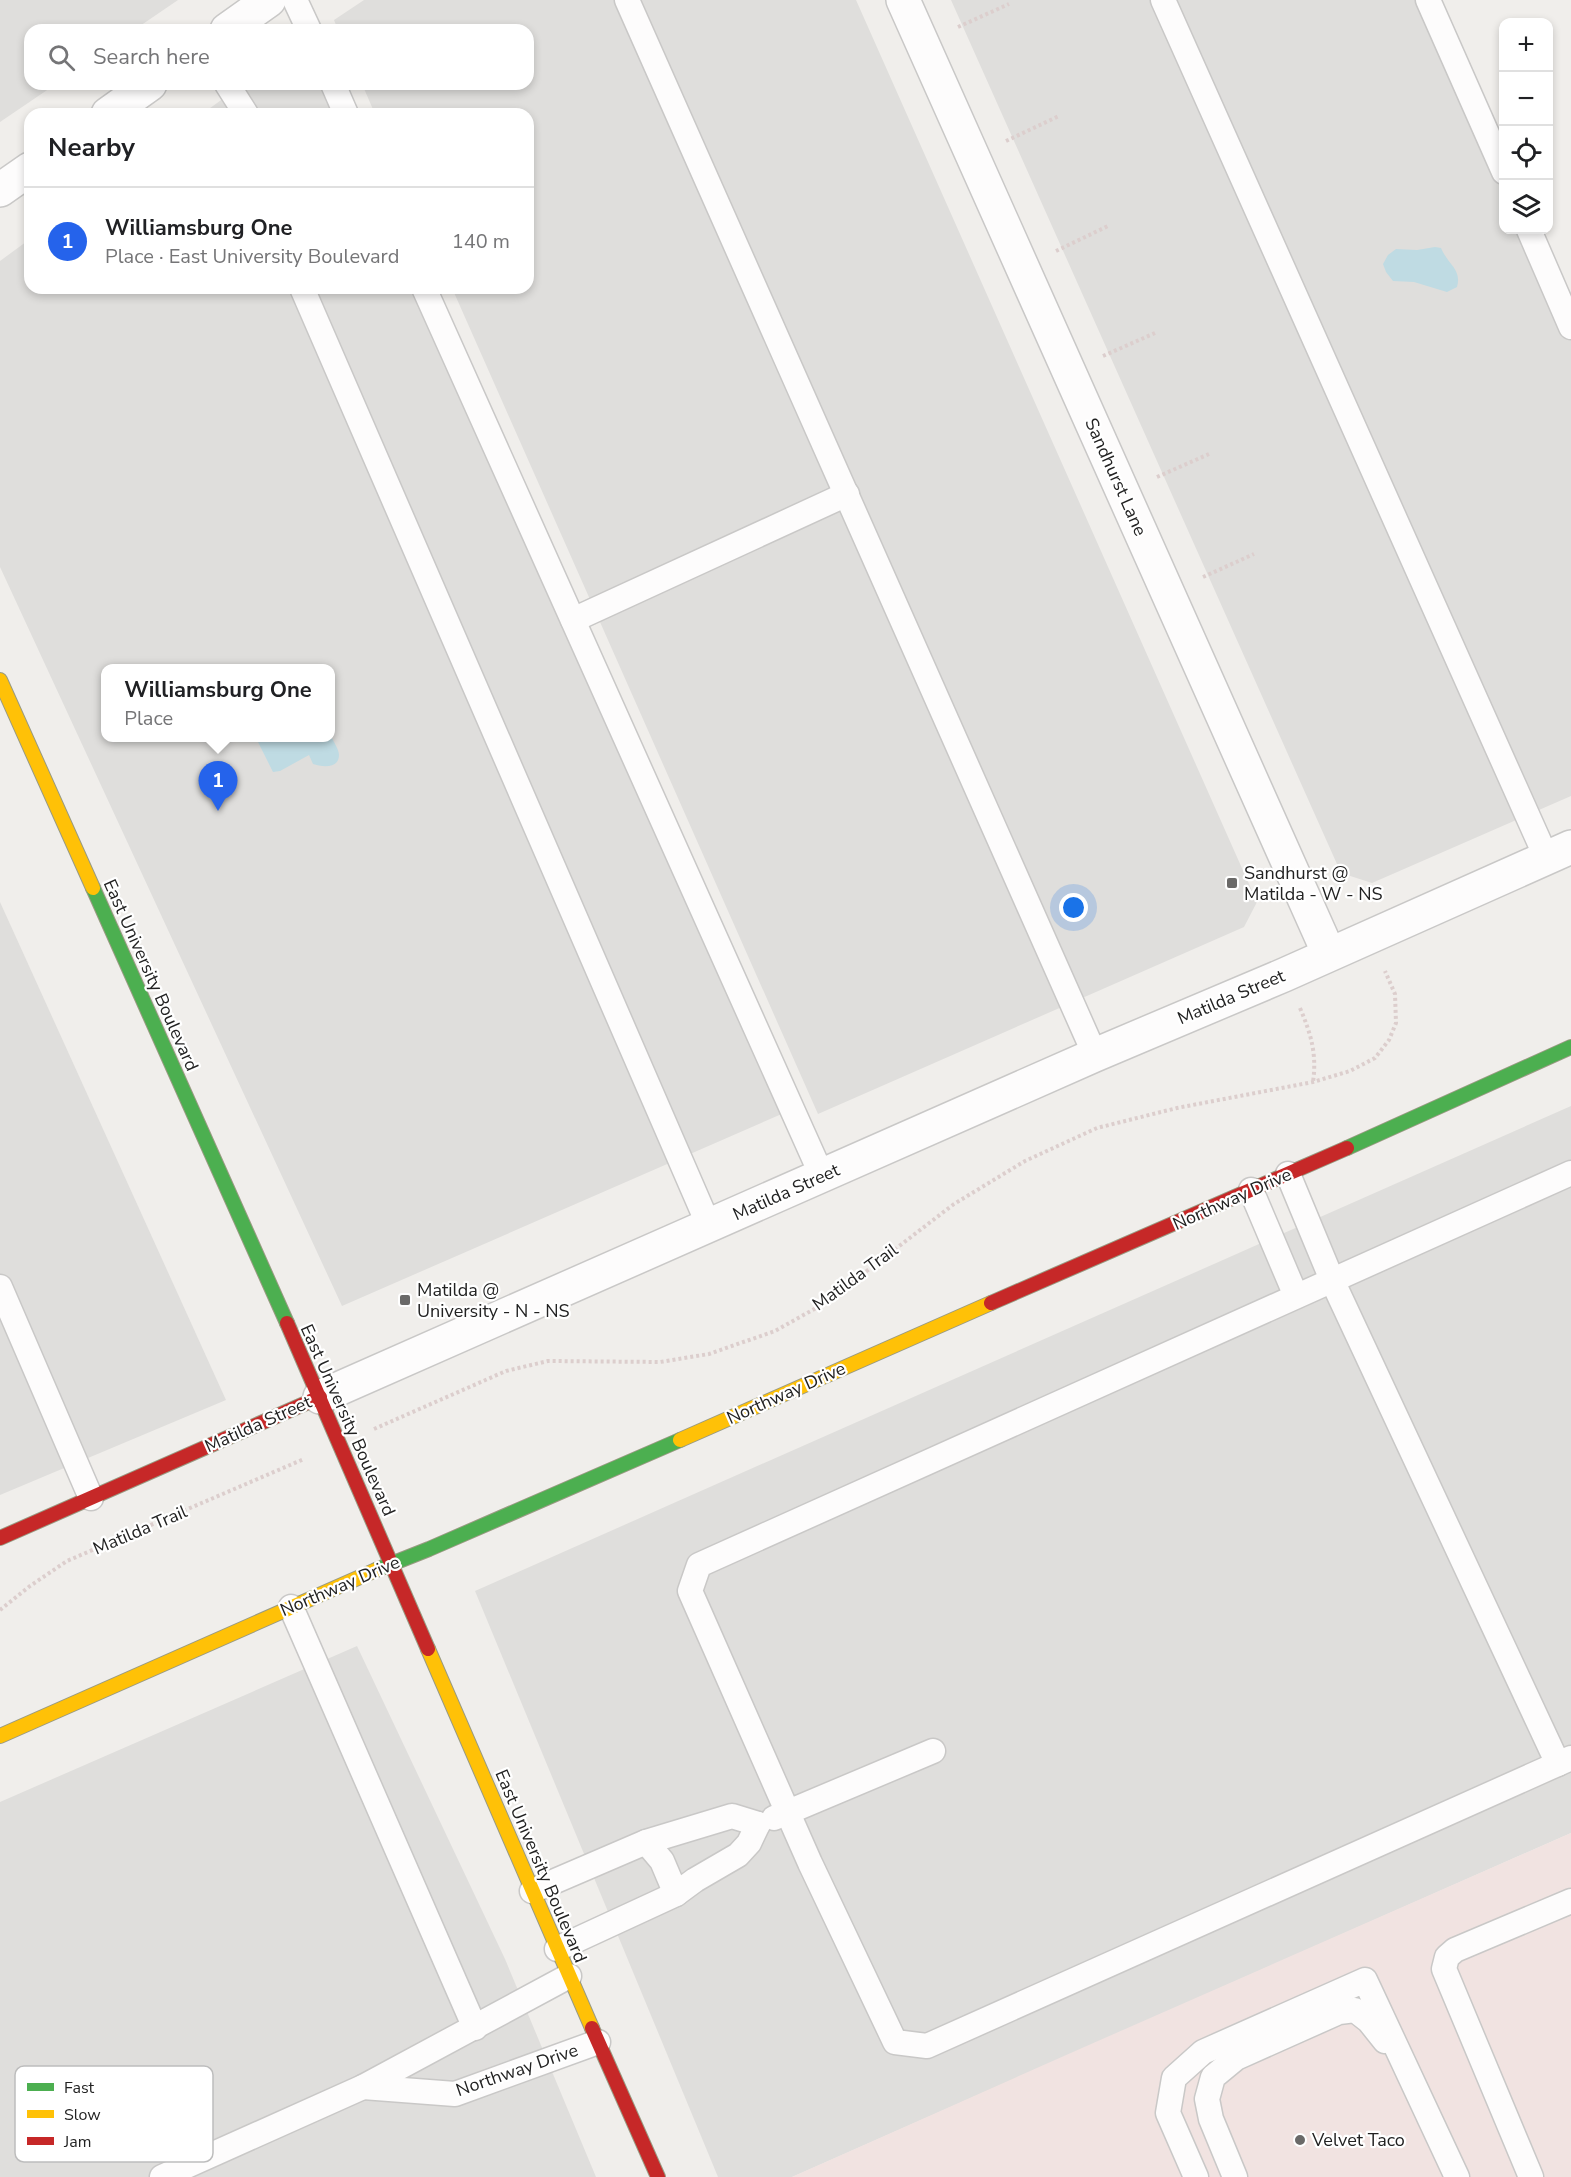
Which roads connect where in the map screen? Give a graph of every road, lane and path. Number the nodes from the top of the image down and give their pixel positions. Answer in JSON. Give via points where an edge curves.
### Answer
{"nodes":[{"id":1,"x":269,"y":0,"type":"edge"},
{"id":2,"x":295,"y":0,"type":"edge"},
{"id":3,"x":627,"y":0,"type":"edge"},
{"id":4,"x":903,"y":0,"type":"edge"},
{"id":5,"x":1163,"y":0,"type":"edge"},
{"id":6,"x":1428,"y":0,"type":"edge"},
{"id":7,"x":1009,"y":4,"type":"dead end"},
{"id":8,"x":235,"y":24,"type":"edge"},
{"id":9,"x":306,"y":24,"type":"edge"},
{"id":10,"x":954,"y":28,"type":"dead end"},
{"id":11,"x":142,"y":90,"type":"edge"},
{"id":12,"x":231,"y":90,"type":"edge"},
{"id":13,"x":336,"y":90,"type":"edge"},
{"id":14,"x":116,"y":108,"type":"edge"},
{"id":15,"x":242,"y":108,"type":"edge"},
{"id":16,"x":343,"y":108,"type":"edge"},
{"id":17,"x":1059,"y":116,"type":"dead end"},
{"id":18,"x":1005,"y":141,"type":"dead end"},
{"id":19,"x":1499,"y":163,"type":"edge"},
{"id":20,"x":24,"y":173,"type":"edge"},
{"id":21,"x":0,"y":190,"type":"edge"},
{"id":22,"x":1108,"y":226,"type":"dead end"},
{"id":23,"x":1530,"y":234,"type":"edge"},
{"id":24,"x":1055,"y":251,"type":"dead end"},
{"id":25,"x":305,"y":294,"type":"edge"},
{"id":26,"x":427,"y":294,"type":"edge"},
{"id":27,"x":1571,"y":327,"type":"edge"},
{"id":28,"x":1155,"y":333,"type":"dead end"},
{"id":29,"x":1102,"y":357,"type":"dead end"},
{"id":30,"x":1209,"y":454,"type":"dead end"},
{"id":31,"x":1157,"y":478,"type":"dead end"},
{"id":32,"x":847,"y":495,"type":"junction"},
{"id":33,"x":1254,"y":555,"type":"dead end"},
{"id":34,"x":1202,"y":578,"type":"dead end"},
{"id":35,"x":573,"y":620,"type":"junction"},
{"id":36,"x":0,"y":680,"type":"edge"},
{"id":37,"x":1559,"y":852,"type":"edge"},
{"id":38,"x":1329,"y":954,"type":"junction"},
{"id":39,"x":1385,"y":971,"type":"dead end"},
{"id":40,"x":1300,"y":1008,"type":"dead end"},
{"id":41,"x":1571,"y":1047,"type":"edge"},
{"id":42,"x":1095,"y":1055,"type":"junction"},
{"id":43,"x":1313,"y":1082,"type":"junction"},
{"id":44,"x":1571,"y":1173,"type":"edge"},
{"id":45,"x":1288,"y":1174,"type":"junction"},
{"id":46,"x":822,"y":1176,"type":"junction"},
{"id":47,"x":1251,"y":1190,"type":"junction"},
{"id":48,"x":709,"y":1226,"type":"junction"},
{"id":49,"x":1332,"y":1280,"type":"junction"},
{"id":50,"x":0,"y":1287,"type":"edge"},
{"id":51,"x":1296,"y":1296,"type":"junction"},
{"id":52,"x":320,"y":1397,"type":"junction"},
{"id":53,"x":383,"y":1425,"type":"dead end"},
{"id":54,"x":289,"y":1466,"type":"dead end"},
{"id":55,"x":91,"y":1498,"type":"junction"},
{"id":56,"x":0,"y":1538,"type":"edge"},
{"id":57,"x":391,"y":1564,"type":"junction"},
{"id":58,"x":291,"y":1607,"type":"junction"},
{"id":59,"x":0,"y":1610,"type":"edge"},
{"id":60,"x":0,"y":1736,"type":"edge"},
{"id":61,"x":933,"y":1751,"type":"dead end"},
{"id":62,"x":1564,"y":1761,"type":"edge"},
{"id":63,"x":788,"y":1813,"type":"junction"},
{"id":64,"x":758,"y":1824,"type":"junction"},
{"id":65,"x":646,"y":1842,"type":"junction"},
{"id":66,"x":532,"y":1891,"type":"junction"},
{"id":67,"x":676,"y":1894,"type":"junction"},
{"id":68,"x":1571,"y":1901,"type":"edge"},
{"id":69,"x":557,"y":1949,"type":"junction"},
{"id":70,"x":569,"y":1976,"type":"junction"},
{"id":71,"x":475,"y":2028,"type":"junction"},
{"id":72,"x":598,"y":2042,"type":"junction"},
{"id":73,"x":1404,"y":2063,"type":"junction"},
{"id":74,"x":363,"y":2087,"type":"junction"},
{"id":75,"x":213,"y":2154,"type":"edge"},
{"id":76,"x":196,"y":2162,"type":"edge"},
{"id":77,"x":162,"y":2177,"type":"edge"},
{"id":78,"x":658,"y":2177,"type":"edge"},
{"id":79,"x":1196,"y":2177,"type":"edge"},
{"id":80,"x":1235,"y":2177,"type":"edge"},
{"id":81,"x":1457,"y":2177,"type":"edge"},
{"id":82,"x":1531,"y":2177,"type":"edge"}],
"edges":[{"from":1,"to":8,"type":"street"},
{"from":2,"to":9,"type":"lane"},
{"from":3,"to":32,"type":"lane"},
{"from":4,"to":38,"type":"street","name":"Sandhurst Lane"},
{"from":5,"to":37,"type":"lane"},
{"from":6,"to":19,"type":"lane"},
{"from":7,"to":10,"type":"path"},
{"from":11,"to":14,"type":"street"},
{"from":12,"to":15,"type":"lane"},
{"from":13,"to":16,"type":"lane"},
{"from":17,"to":18,"type":"path"},
{"from":20,"to":21,"type":"street"},
{"from":22,"to":24,"type":"path"},
{"from":23,"to":27,"type":"lane"},
{"from":25,"to":48,"type":"lane"},
{"from":26,"to":35,"type":"lane"},
{"from":28,"to":29,"type":"path"},
{"from":30,"to":31,"type":"path"},
{"from":32,"to":35,"type":"lane"},
{"from":32,"to":42,"type":"lane"},
{"from":33,"to":34,"type":"path"},
{"from":35,"to":46,"type":"lane"},
{"from":36,"to":52,"type":"street","name":"East University Boulevard"},
{"from":37,"to":38,"type":"street","name":"Matilda Street"},
{"from":38,"to":42,"type":"street","name":"Matilda Street"},
{"from":39,"to":43,"type":"path","name":"Matilda Trail","via":[[1395,994],[1396,1023],[1389,1040],[1375,1058],[1350,1071]]},
{"from":40,"to":43,"type":"path","via":[[1314,1045]]},
{"from":41,"to":45,"type":"street","name":"Northway Drive"},
{"from":42,"to":46,"type":"street","name":"Matilda Street"},
{"from":43,"to":53,"type":"path","name":"Matilda Trail","via":[[1097,1128],[1025,1161],[954,1204],[825,1303],[775,1331],[709,1354],[660,1362],[548,1361],[506,1371]]},
{"from":44,"to":49,"type":"lane"},
{"from":45,"to":47,"type":"street","name":"Northway Drive"},
{"from":45,"to":49,"type":"lane"},
{"from":46,"to":48,"type":"street","name":"Matilda Street"},
{"from":47,"to":51,"type":"lane"},
{"from":47,"to":57,"type":"street","name":"Northway Drive"},
{"from":48,"to":52,"type":"street","name":"Matilda Street"},
{"from":49,"to":51,"type":"lane"},
{"from":49,"to":62,"type":"lane"},
{"from":50,"to":55,"type":"lane"},
{"from":51,"to":63,"type":"lane","via":[[699,1565],[690,1592]]},
{"from":52,"to":55,"type":"street","name":"Matilda Street"},
{"from":52,"to":57,"type":"street","name":"East University Boulevard"},
{"from":54,"to":59,"type":"path","name":"Matilda Trail","via":[[67,1561]]},
{"from":55,"to":56,"type":"street","name":"Matilda Street"},
{"from":57,"to":58,"type":"street","name":"Northway Drive"},
{"from":57,"to":66,"type":"street","name":"East University Boulevard"},
{"from":58,"to":60,"type":"street","name":"Northway Drive"},
{"from":58,"to":71,"type":"lane"},
{"from":61,"to":63,"type":"lane"},
{"from":62,"to":63,"type":"lane","via":[[927,2046],[895,2042]]},
{"from":63,"to":64,"type":"lane"},
{"from":64,"to":65,"type":"lane","via":[[732,1816]]},
{"from":64,"to":67,"type":"lane","via":[[738,1855]]},
{"from":65,"to":66,"type":"lane"},
{"from":65,"to":67,"type":"lane","via":[[662,1861]]},
{"from":66,"to":69,"type":"street","name":"East University Boulevard"},
{"from":67,"to":69,"type":"lane"},
{"from":68,"to":82,"type":"lane","via":[[1455,1950],[1447,1957],[1444,1969]]},
{"from":69,"to":70,"type":"street","name":"East University Boulevard"},
{"from":70,"to":71,"type":"lane","name":"Northway Drive"},
{"from":70,"to":72,"type":"street","name":"East University Boulevard"},
{"from":71,"to":74,"type":"lane","name":"Northway Drive"},
{"from":72,"to":74,"type":"lane","name":"Northway Drive","via":[[455,2094]]},
{"from":72,"to":78,"type":"street","name":"East University Boulevard"},
{"from":73,"to":79,"type":"lane","via":[[1365,1980],[1203,2052],[1174,2078],[1168,2114]]},
{"from":73,"to":80,"type":"lane","via":[[1369,2021],[1354,2010],[1339,2012],[1236,2058],[1213,2077],[1207,2099]]},
{"from":73,"to":81,"type":"lane"},
{"from":74,"to":75,"type":"lane","name":"Northway Drive"},
{"from":76,"to":77,"type":"lane","name":"Northway Drive"}]}
